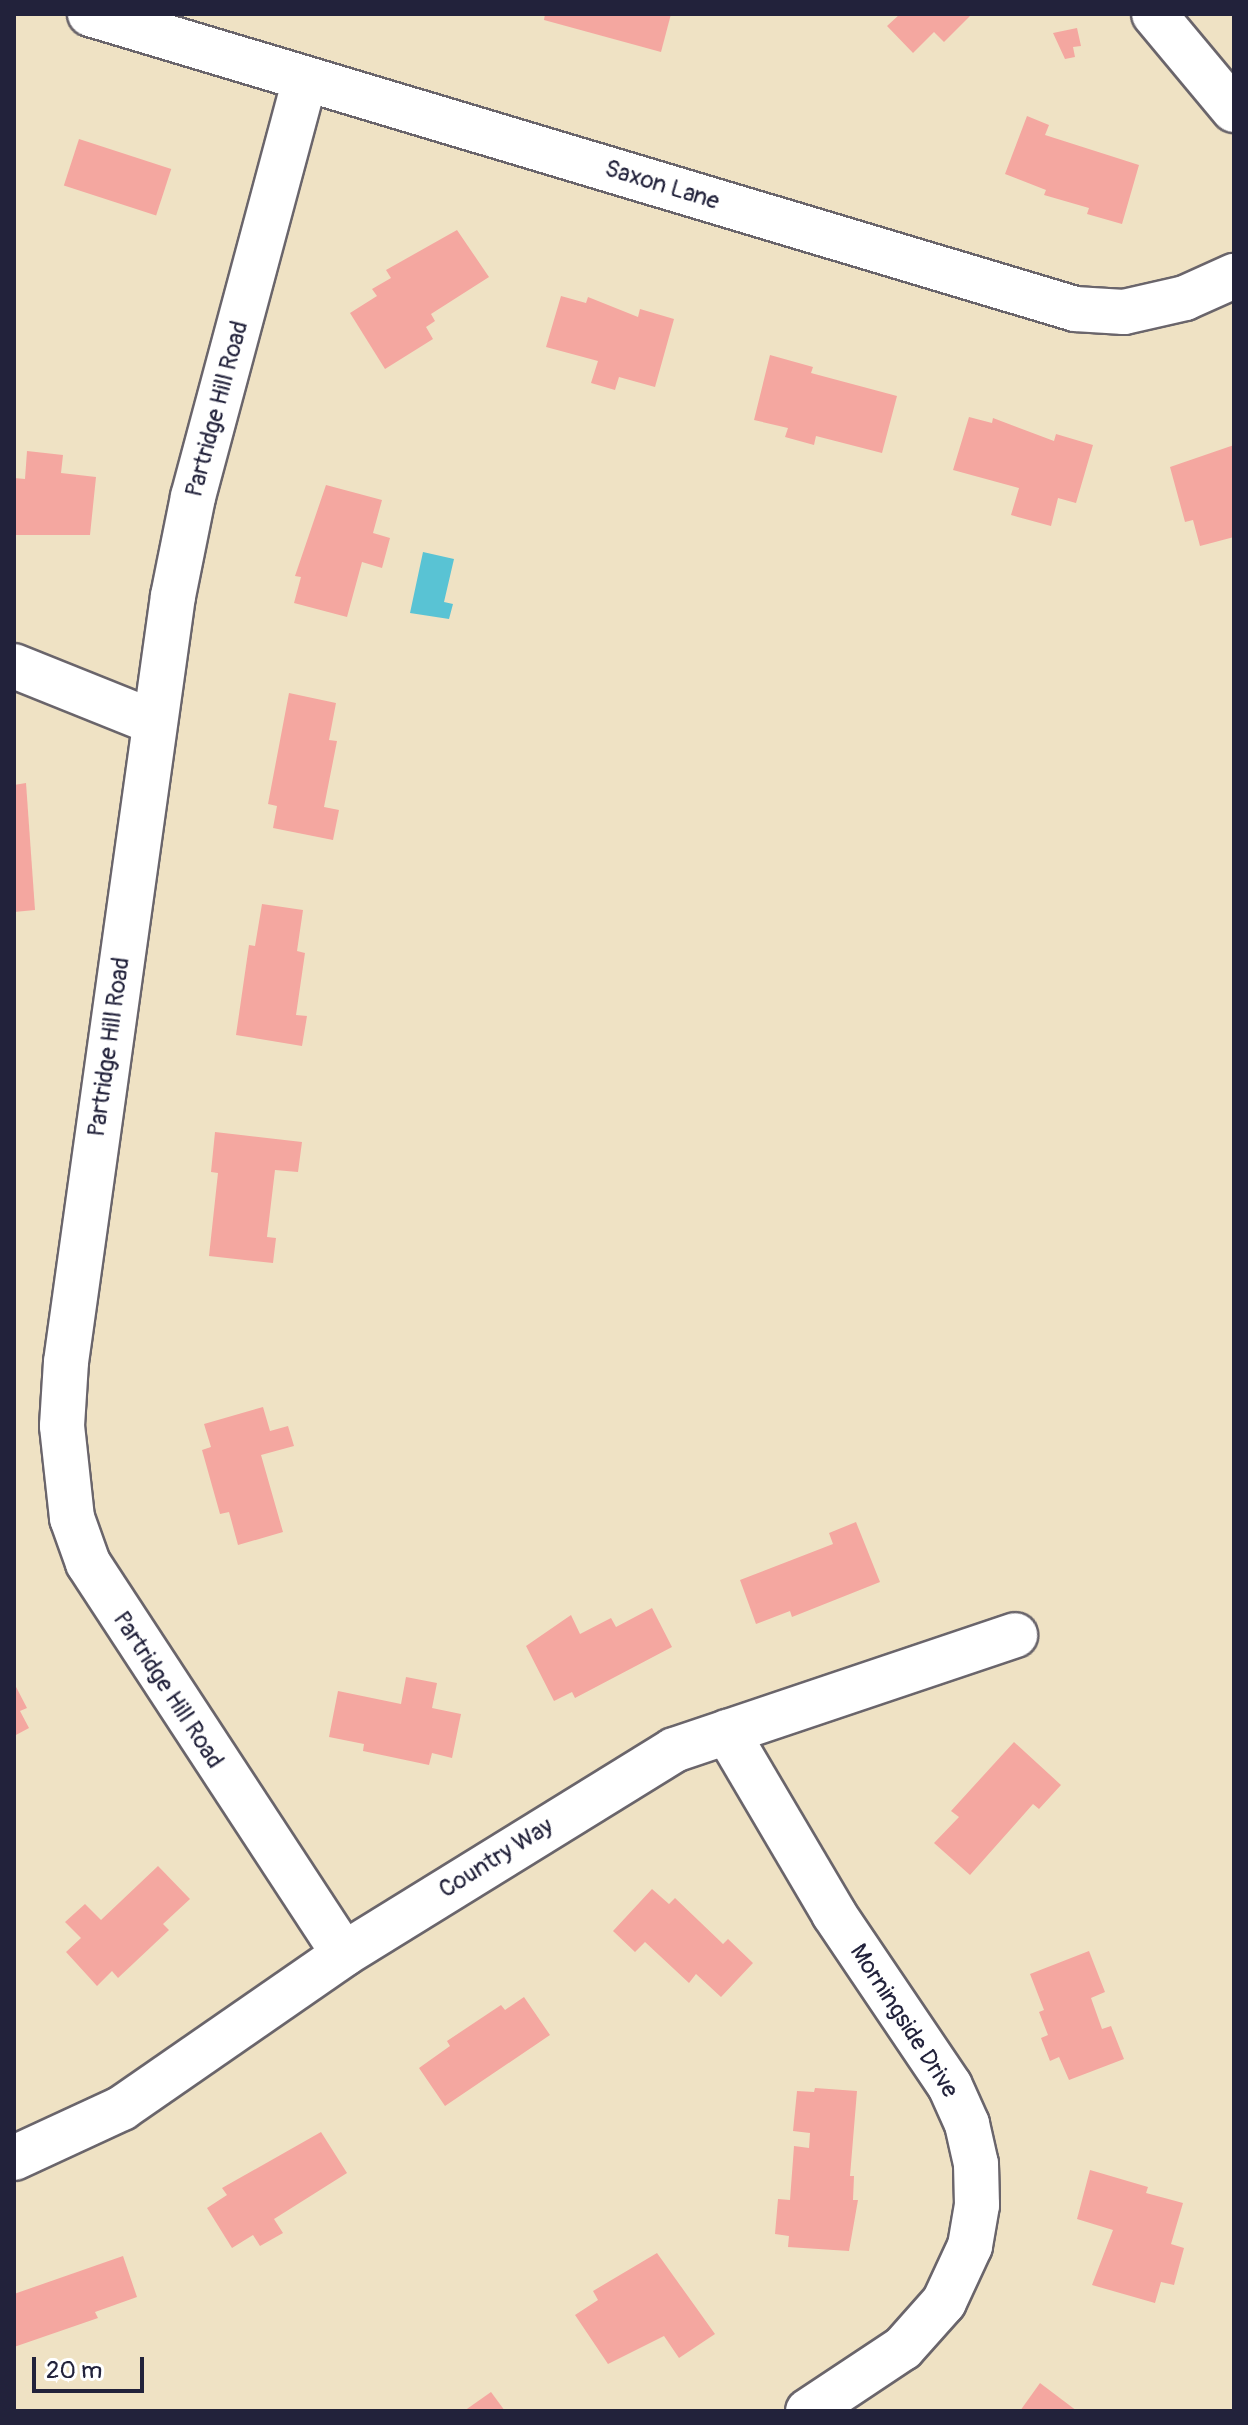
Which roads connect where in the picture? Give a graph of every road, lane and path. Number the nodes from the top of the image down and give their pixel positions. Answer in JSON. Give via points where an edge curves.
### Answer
{"nodes":[{"id":1,"x":90,"y":14,"type":"edge"},
{"id":2,"x":1154,"y":14,"type":"edge"},
{"id":3,"x":305,"y":79,"type":"junction"},
{"id":4,"x":1234,"y":110,"type":"edge"},
{"id":5,"x":1234,"y":276,"type":"edge"},
{"id":6,"x":14,"y":666,"type":"edge"},
{"id":7,"x":153,"y":722,"type":"junction"},
{"id":8,"x":1015,"y":1635,"type":"dead end"},
{"id":9,"x":727,"y":1732,"type":"junction"},
{"id":10,"x":344,"y":1954,"type":"junction"},
{"id":11,"x":14,"y":2158,"type":"edge"},
{"id":12,"x":808,"y":2411,"type":"edge"}],
"edges":[{"from":1,"to":3,"type":"street","name":"Saxon Lane"},
{"from":2,"to":4,"type":"street"},
{"from":3,"to":5,"type":"street","name":"Saxon Lane","via":[[1075,309],[1124,312],[1185,298]]},
{"from":3,"to":7,"type":"street","name":"Partridge Hill Road","via":[[193,497]]},
{"from":6,"to":7,"type":"street"},
{"from":7,"to":10,"type":"street","name":"Partridge Hill Road","via":[[66,1362],[66,1481],[88,1563],[109,1600]]},
{"from":8,"to":9,"type":"street","name":"Country Way"},
{"from":9,"to":10,"type":"street","name":"Country Way","via":[[674,1750],[620,1780]]},
{"from":9,"to":12,"type":"street","name":"Morningside Drive","via":[[834,1914],[950,2086],[967,2124],[976,2164],[970,2246],[944,2302],[903,2348]]},
{"from":10,"to":11,"type":"street","name":"Country Way","via":[[122,2108]]}]}
